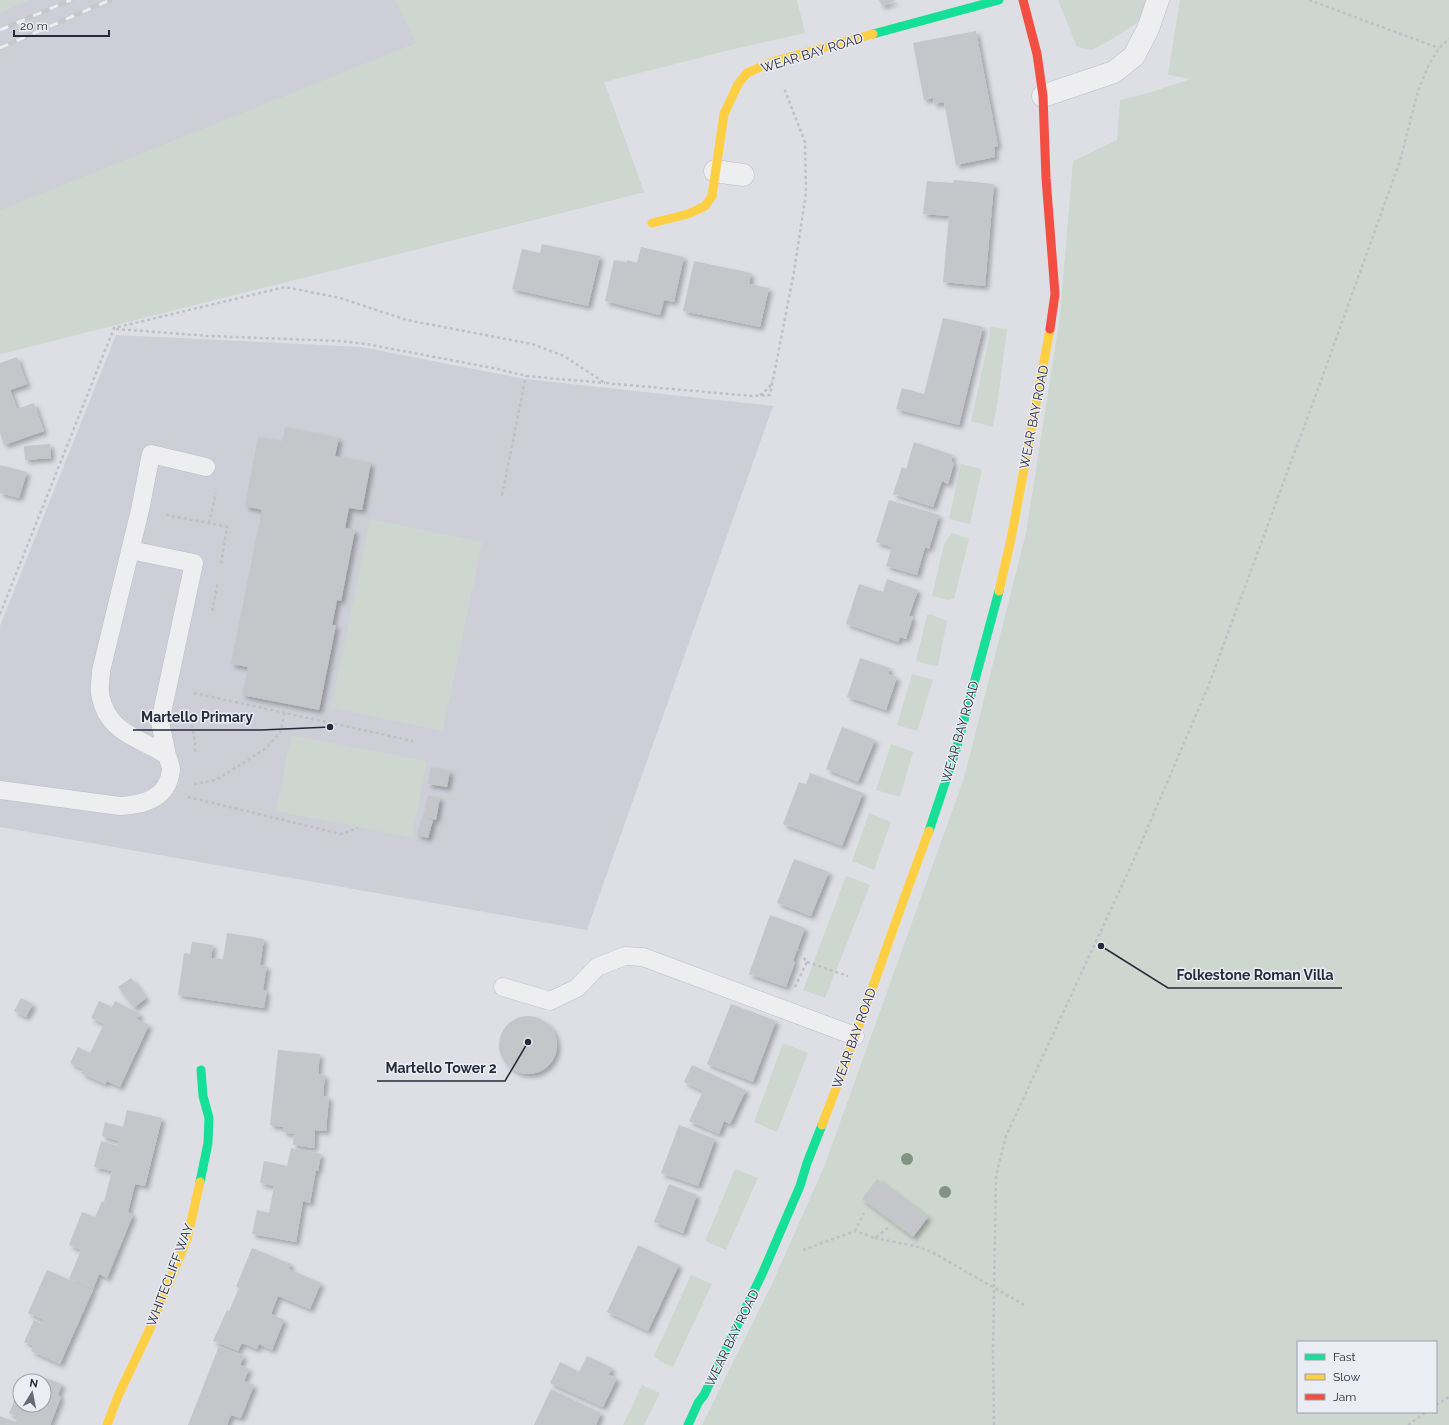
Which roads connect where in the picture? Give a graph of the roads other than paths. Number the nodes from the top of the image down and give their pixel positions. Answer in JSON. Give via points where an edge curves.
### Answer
{"nodes":[{"id":1,"x":999,"y":0,"type":"edge"},
{"id":2,"x":1023,"y":0,"type":"edge"},
{"id":3,"x":1158,"y":0,"type":"edge"},
{"id":4,"x":1043,"y":96,"type":"junction"},
{"id":5,"x":715,"y":171,"type":"junction"},
{"id":6,"x":743,"y":175,"type":"dead end"},
{"id":7,"x":652,"y":223,"type":"dead end"},
{"id":8,"x":206,"y":467,"type":"dead end"},
{"id":9,"x":130,"y":550,"type":"junction"},
{"id":10,"x":167,"y":755,"type":"junction"},
{"id":11,"x":0,"y":790,"type":"edge"},
{"id":12,"x":503,"y":987,"type":"dead end"},
{"id":13,"x":855,"y":1036,"type":"junction"},
{"id":14,"x":201,"y":1070,"type":"dead end"},
{"id":15,"x":107,"y":1425,"type":"edge"},
{"id":16,"x":688,"y":1425,"type":"edge"}],
"edges":[{"from":1,"to":5,"type":"street","name":"WEAR BAY ROAD","via":[[775,61],[747,73],[738,84],[724,114]]},
{"from":2,"to":4,"type":"street","name":"WEAR BAY ROAD","via":[[1037,54]]},
{"from":3,"to":4,"type":"street","via":[[1148,29],[1134,56],[1114,72]]},
{"from":4,"to":13,"type":"street","name":"WEAR BAY ROAD","via":[[1055,294],[1014,525],[992,620],[956,750],[933,822]]},
{"from":5,"to":6,"type":"street"},
{"from":5,"to":7,"type":"street","name":"WEAR BAY ROAD","via":[[712,196],[705,206],[688,214]]},
{"from":8,"to":9,"type":"lane","via":[[151,454]]},
{"from":9,"to":10,"type":"lane","via":[[101,671],[100,693],[105,709],[115,725]]},
{"from":9,"to":10,"type":"lane","via":[[194,563],[160,722]]},
{"from":10,"to":11,"type":"lane","via":[[171,769],[168,782],[152,800],[137,805],[120,806]]},
{"from":12,"to":13,"type":"lane","via":[[550,1001],[577,988],[597,967],[625,956],[643,958]]},
{"from":13,"to":16,"type":"street","name":"WEAR BAY ROAD","via":[[800,1186],[754,1293]]},
{"from":14,"to":15,"type":"street","name":"WHITECLIFF WAY","via":[[202,1096],[209,1118],[208,1143],[190,1228],[148,1333]]}]}
